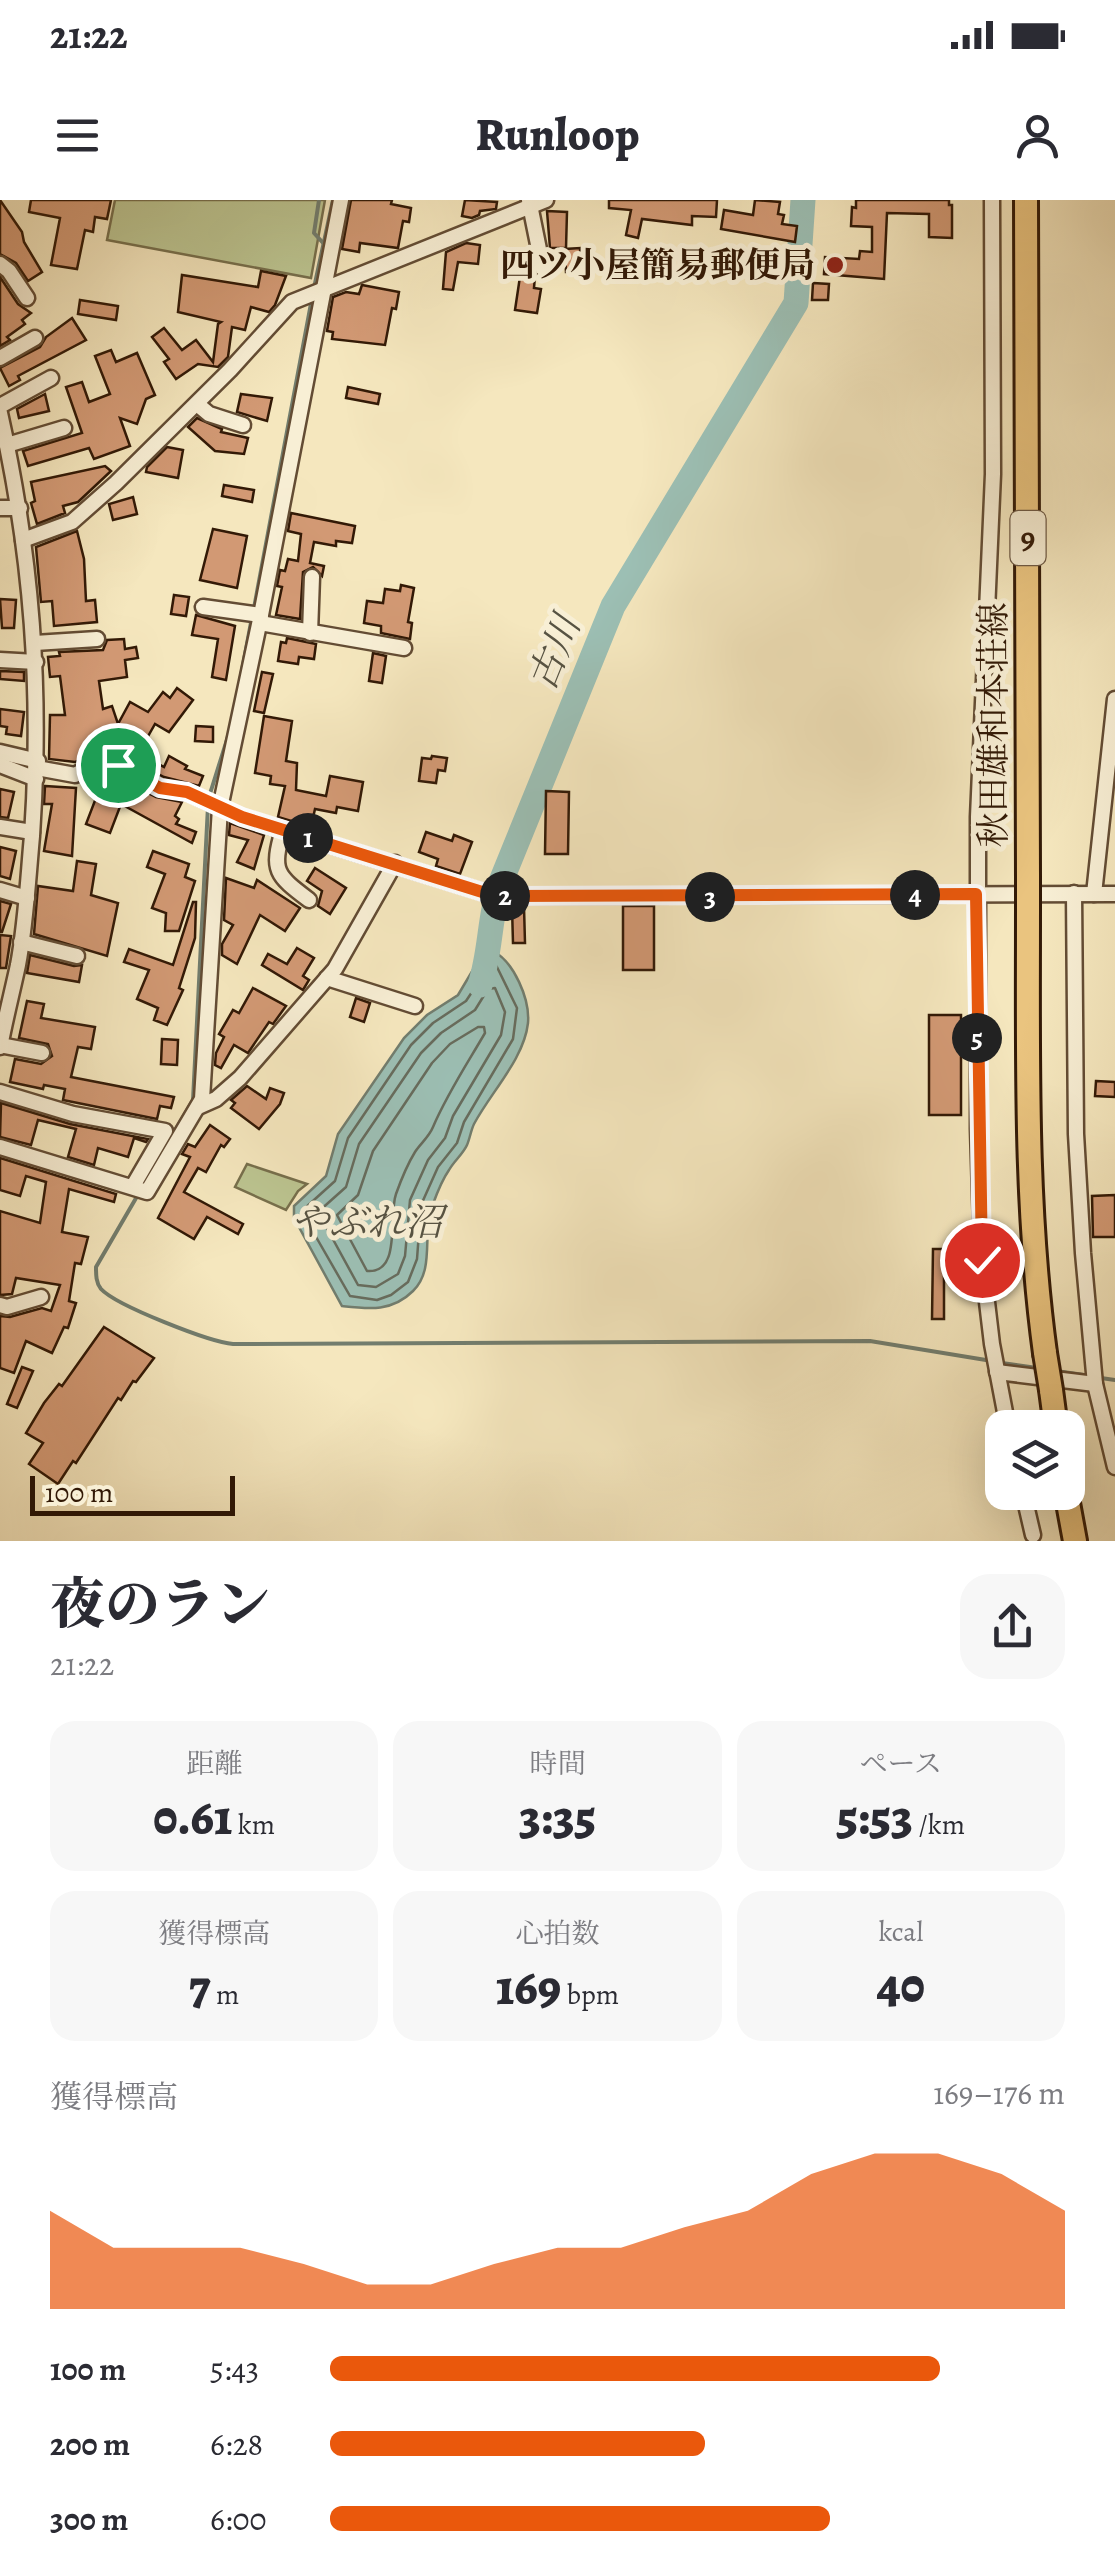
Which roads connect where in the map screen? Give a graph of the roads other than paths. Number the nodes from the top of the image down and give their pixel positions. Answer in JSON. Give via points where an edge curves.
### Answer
{"nodes":[{"id":1,"x":341,"y":200,"type":"edge"},
{"id":2,"x":992,"y":200,"type":"edge"},
{"id":3,"x":1026,"y":200,"type":"edge"},
{"id":4,"x":536,"y":202,"type":"edge"},
{"id":5,"x":0,"y":264,"type":"edge"},
{"id":6,"x":543,"y":270,"type":"dead end"},
{"id":7,"x":317,"y":293,"type":"junction"},
{"id":8,"x":27,"y":298,"type":"dead end"},
{"id":9,"x":35,"y":338,"type":"dead end"},
{"id":10,"x":0,"y":358,"type":"edge"},
{"id":11,"x":51,"y":378,"type":"dead end"},
{"id":12,"x":197,"y":404,"type":"junction"},
{"id":13,"x":0,"y":409,"type":"edge"},
{"id":14,"x":242,"y":425,"type":"dead end"},
{"id":15,"x":64,"y":428,"type":"dead end"},
{"id":16,"x":7,"y":444,"type":"junction"},
{"id":17,"x":0,"y":508,"type":"edge"},
{"id":18,"x":20,"y":508,"type":"junction"},
{"id":19,"x":22,"y":540,"type":"junction"},
{"id":20,"x":312,"y":578,"type":"dead end"},
{"id":21,"x":203,"y":607,"type":"dead end"},
{"id":22,"x":255,"y":616,"type":"junction"},
{"id":23,"x":310,"y":633,"type":"junction"},
{"id":24,"x":98,"y":639,"type":"dead end"},
{"id":25,"x":35,"y":643,"type":"junction"},
{"id":26,"x":404,"y":648,"type":"dead end"},
{"id":27,"x":0,"y":660,"type":"edge"},
{"id":28,"x":36,"y":662,"type":"junction"},
{"id":29,"x":1115,"y":700,"type":"edge"},
{"id":30,"x":0,"y":752,"type":"edge"},
{"id":31,"x":0,"y":766,"type":"edge"},
{"id":32,"x":37,"y":769,"type":"junction"},
{"id":33,"x":214,"y":806,"type":"junction"},
{"id":34,"x":0,"y":827,"type":"edge"},
{"id":35,"x":284,"y":830,"type":"junction"},
{"id":36,"x":32,"y":832,"type":"junction"},
{"id":37,"x":395,"y":862,"type":"junction"},
{"id":38,"x":0,"y":890,"type":"edge"},
{"id":39,"x":1074,"y":893,"type":"junction"},
{"id":40,"x":976,"y":894,"type":"junction"},
{"id":41,"x":1094,"y":894,"type":"junction"},
{"id":42,"x":1115,"y":894,"type":"edge"},
{"id":43,"x":27,"y":898,"type":"junction"},
{"id":44,"x":308,"y":900,"type":"dead end"},
{"id":45,"x":21,"y":942,"type":"junction"},
{"id":46,"x":77,"y":956,"type":"dead end"},
{"id":47,"x":328,"y":978,"type":"junction"},
{"id":48,"x":4,"y":1005,"type":"edge"},
{"id":49,"x":415,"y":1006,"type":"dead end"},
{"id":50,"x":0,"y":1046,"type":"edge"},
{"id":51,"x":42,"y":1053,"type":"dead end"},
{"id":52,"x":0,"y":1092,"type":"edge"},
{"id":53,"x":198,"y":1107,"type":"junction"},
{"id":54,"x":0,"y":1148,"type":"edge"},
{"id":55,"x":137,"y":1187,"type":"junction"},
{"id":56,"x":41,"y":1297,"type":"dead end"},
{"id":57,"x":0,"y":1305,"type":"edge"},
{"id":58,"x":996,"y":1365,"type":"junction"},
{"id":59,"x":1095,"y":1384,"type":"junction"},
{"id":60,"x":1005,"y":1410,"type":"edge"},
{"id":61,"x":1053,"y":1410,"type":"edge"},
{"id":62,"x":1115,"y":1467,"type":"edge"},
{"id":63,"x":1028,"y":1510,"type":"edge"},
{"id":64,"x":1069,"y":1510,"type":"edge"},
{"id":65,"x":1034,"y":1535,"type":"dead end"},
{"id":66,"x":1075,"y":1541,"type":"edge"}],
"edges":[{"from":1,"to":7,"type":"street"},
{"from":2,"to":40,"type":"street","via":[[993,474]]},
{"from":3,"to":61,"type":"main road","name":"秋田雄和本荘線","number":"9","bridge":true,"via":[[1028,1129],[1037,1292]]},
{"from":4,"to":6,"type":"street"},
{"from":4,"to":7,"type":"street"},
{"from":5,"to":8,"type":"street"},
{"from":7,"to":12,"type":"street","via":[[292,302]]},
{"from":7,"to":22,"type":"street"},
{"from":9,"to":10,"type":"street"},
{"from":11,"to":13,"type":"street"},
{"from":12,"to":14,"type":"street"},
{"from":12,"to":19,"type":"street","via":[[72,522]]},
{"from":13,"to":16,"type":"street"},
{"from":15,"to":16,"type":"street"},
{"from":16,"to":18,"type":"street"},
{"from":17,"to":18,"type":"street"},
{"from":18,"to":19,"type":"street"},
{"from":19,"to":25,"type":"street"},
{"from":20,"to":23,"type":"street"},
{"from":21,"to":22,"type":"street"},
{"from":22,"to":23,"type":"street"},
{"from":22,"to":33,"type":"street"},
{"from":23,"to":26,"type":"street"},
{"from":24,"to":25,"type":"street"},
{"from":25,"to":28,"type":"street"},
{"from":27,"to":28,"type":"street"},
{"from":28,"to":32,"type":"street"},
{"from":29,"to":41,"type":"street"},
{"from":30,"to":32,"type":"street"},
{"from":31,"to":32,"type":"street"},
{"from":32,"to":33,"type":"street","via":[[75,774],[92,765],[118,765]]},
{"from":32,"to":36,"type":"street"},
{"from":33,"to":35,"type":"street"},
{"from":33,"to":53,"type":"street","via":[[206,1069]]},
{"from":34,"to":36,"type":"street"},
{"from":35,"to":37,"type":"street"},
{"from":35,"to":44,"type":"street","via":[[276,868]]},
{"from":36,"to":43,"type":"street"},
{"from":37,"to":40,"type":"street","via":[[495,896]]},
{"from":37,"to":47,"type":"street"},
{"from":38,"to":43,"type":"street"},
{"from":39,"to":40,"type":"street"},
{"from":39,"to":41,"type":"street"},
{"from":39,"to":59,"type":"street","via":[[1076,1134]]},
{"from":40,"to":58,"type":"street","via":[[982,1260]]},
{"from":41,"to":42,"type":"street"},
{"from":43,"to":45,"type":"street"},
{"from":45,"to":46,"type":"street"},
{"from":45,"to":48,"type":"street"},
{"from":47,"to":49,"type":"street"},
{"from":47,"to":53,"type":"street","via":[[240,1078]]},
{"from":48,"to":50,"type":"street"},
{"from":50,"to":51,"type":"street"},
{"from":52,"to":55,"type":"street","via":[[165,1131]]},
{"from":53,"to":55,"type":"street","via":[[148,1192]]},
{"from":54,"to":55,"type":"street"},
{"from":56,"to":57,"type":"street"},
{"from":58,"to":59,"type":"street"},
{"from":58,"to":60,"type":"street"},
{"from":59,"to":62,"type":"street"},
{"from":63,"to":65,"type":"street"},
{"from":64,"to":66,"type":"main road"}]}
